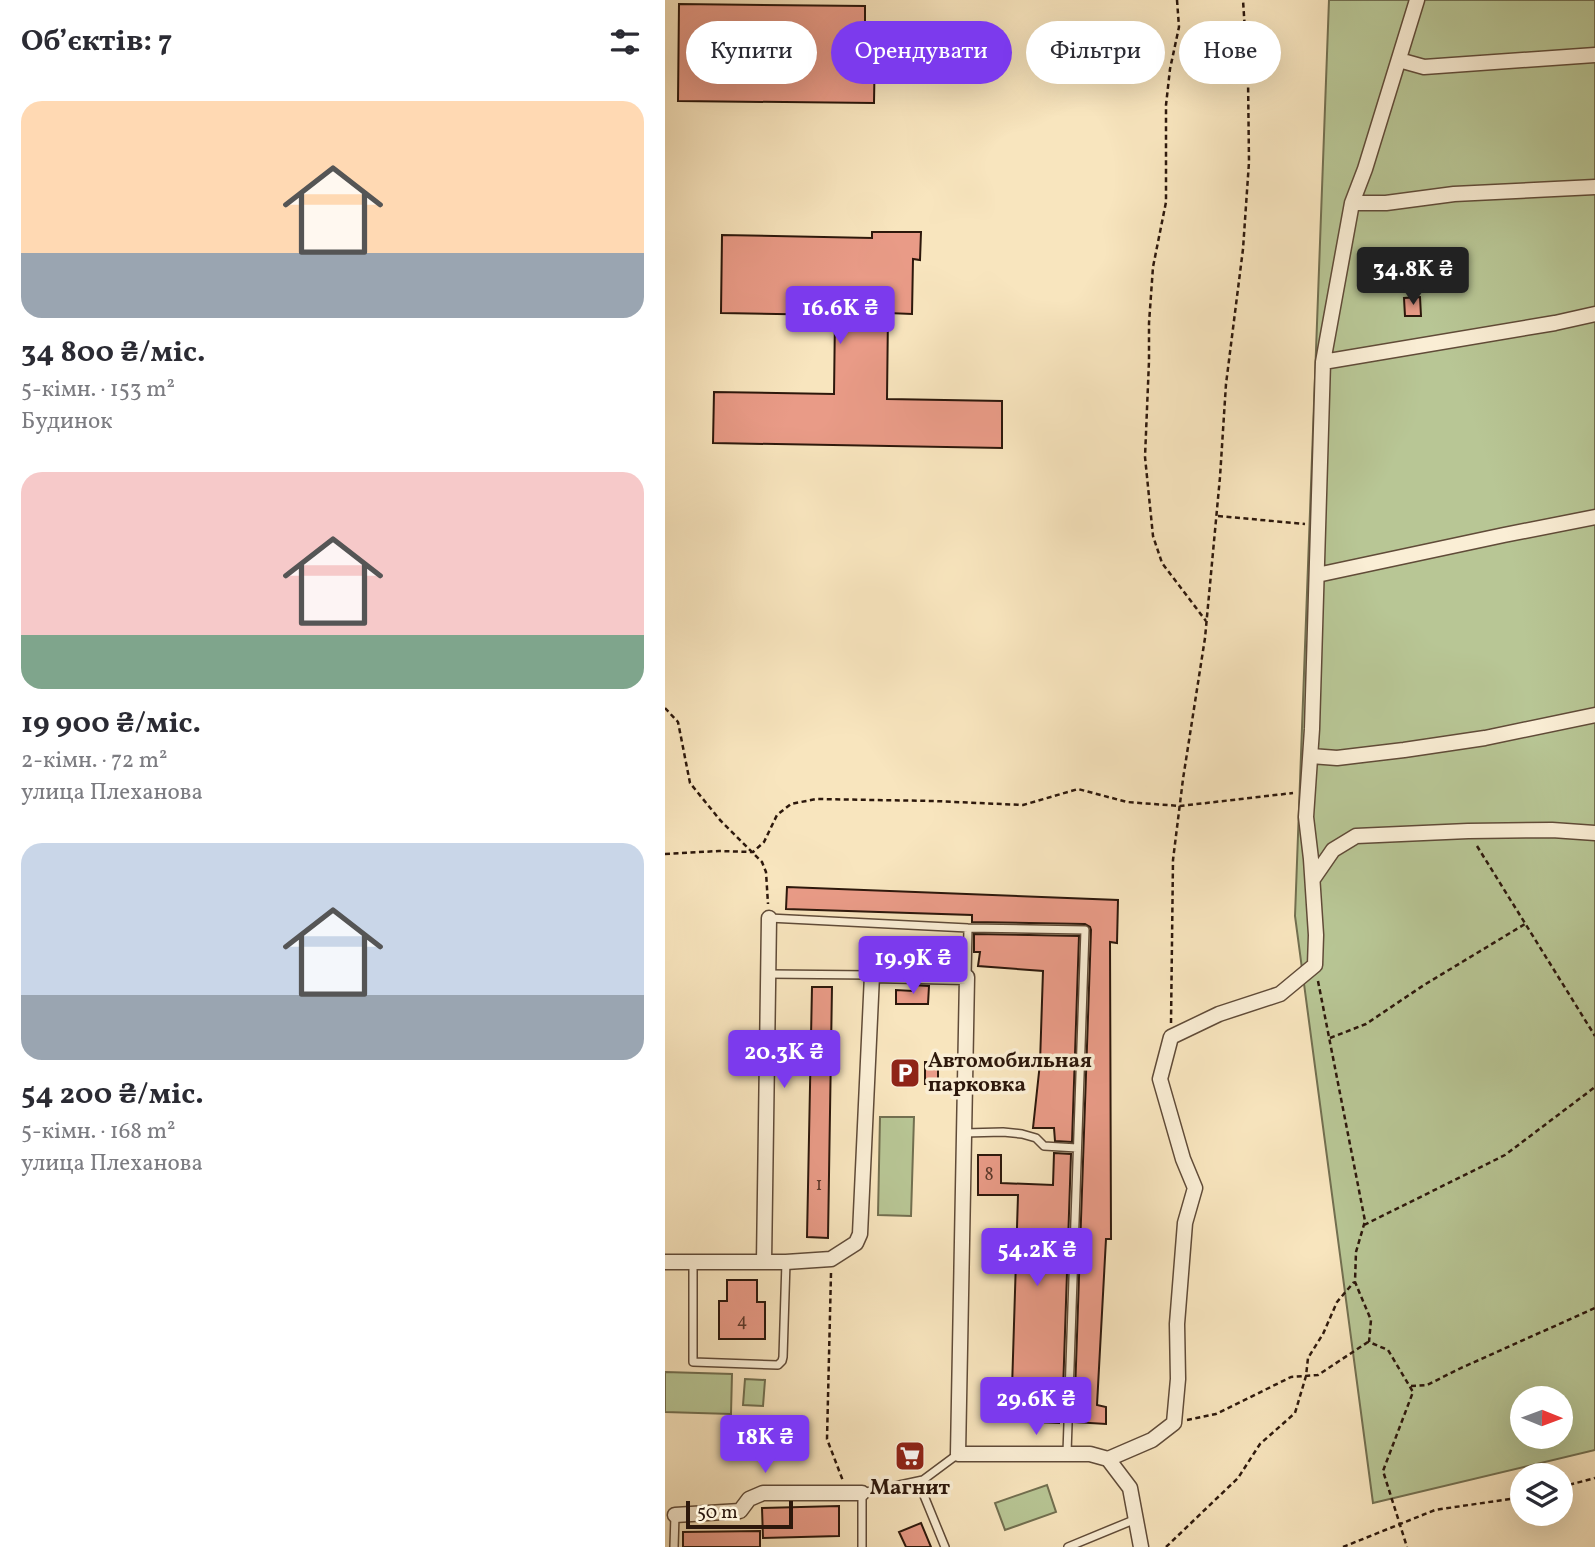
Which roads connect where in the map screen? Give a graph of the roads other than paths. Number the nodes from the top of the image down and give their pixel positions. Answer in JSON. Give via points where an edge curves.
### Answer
{"nodes":[{"id":1,"x":1417,"y":0,"type":"edge"},
{"id":2,"x":1595,"y":55,"type":"edge"},
{"id":3,"x":1399,"y":60,"type":"junction"},
{"id":4,"x":1595,"y":187,"type":"edge"},
{"id":5,"x":1352,"y":203,"type":"junction"},
{"id":6,"x":1595,"y":314,"type":"edge"},
{"id":7,"x":1323,"y":362,"type":"junction"},
{"id":8,"x":1595,"y":517,"type":"edge"},
{"id":9,"x":1317,"y":575,"type":"junction"},
{"id":10,"x":1595,"y":715,"type":"edge"},
{"id":11,"x":1311,"y":756,"type":"junction"},
{"id":12,"x":1595,"y":833,"type":"edge"},
{"id":13,"x":1313,"y":879,"type":"junction"},
{"id":14,"x":769,"y":918,"type":"joint"},
{"id":15,"x":968,"y":928,"type":"junction"},
{"id":16,"x":768,"y":974,"type":"junction"},
{"id":17,"x":872,"y":975,"type":"junction"},
{"id":18,"x":967,"y":977,"type":"junction"},
{"id":19,"x":964,"y":1133,"type":"junction"},
{"id":20,"x":1077,"y":1148,"type":"junction"},
{"id":21,"x":665,"y":1262,"type":"edge"},
{"id":22,"x":693,"y":1262,"type":"junction"},
{"id":23,"x":764,"y":1262,"type":"junction"},
{"id":24,"x":786,"y":1262,"type":"junction"},
{"id":25,"x":958,"y":1454,"type":"junction"},
{"id":26,"x":1067,"y":1454,"type":"junction"},
{"id":27,"x":1108,"y":1460,"type":"junction"},
{"id":28,"x":918,"y":1481,"type":"junction"},
{"id":29,"x":862,"y":1493,"type":"junction"},
{"id":30,"x":675,"y":1515,"type":"joint"},
{"id":31,"x":1137,"y":1519,"type":"junction"},
{"id":32,"x":674,"y":1547,"type":"edge"},
{"id":33,"x":862,"y":1547,"type":"edge"},
{"id":34,"x":945,"y":1547,"type":"edge"},
{"id":35,"x":1068,"y":1547,"type":"edge"},
{"id":36,"x":1141,"y":1547,"type":"edge"}],
"edges":[{"from":1,"to":3,"type":"street"},
{"from":2,"to":3,"type":"street","via":[[1424,66]]},
{"from":3,"to":5,"type":"street"},
{"from":4,"to":5,"type":"street"},
{"from":5,"to":7,"type":"street"},
{"from":6,"to":7,"type":"street"},
{"from":7,"to":9,"type":"street"},
{"from":8,"to":9,"type":"street"},
{"from":9,"to":11,"type":"street"},
{"from":10,"to":11,"type":"street","via":[[1417,748],[1337,758]]},
{"from":11,"to":13,"type":"street","via":[[1306,817]]},
{"from":12,"to":13,"type":"street","via":[[1468,831],[1356,836],[1333,850]]},
{"from":13,"to":27,"type":"street","via":[[1315,965],[1280,994],[1219,1014],[1171,1037],[1160,1079],[1195,1188],[1185,1223],[1174,1423],[1152,1440]]},
{"from":14,"to":15,"type":"lane"},
{"from":14,"to":16,"type":"street"},
{"from":15,"to":18,"type":"lane"},
{"from":15,"to":20,"type":"lane","via":[[1085,930]]},
{"from":16,"to":17,"type":"lane"},
{"from":16,"to":23,"type":"street"},
{"from":17,"to":18,"type":"street"},
{"from":17,"to":24,"type":"street","via":[[860,1234],[856,1243],[831,1259]]},
{"from":18,"to":19,"type":"street"},
{"from":19,"to":20,"type":"lane","via":[[1003,1132],[1036,1138],[1044,1146]]},
{"from":19,"to":25,"type":"street"},
{"from":20,"to":26,"type":"lane"},
{"from":21,"to":22,"type":"street"},
{"from":22,"to":23,"type":"street"},
{"from":22,"to":24,"type":"lane","via":[[693,1362],[778,1365],[783,1357]]},
{"from":23,"to":24,"type":"street"},
{"from":25,"to":26,"type":"street"},
{"from":25,"to":28,"type":"lane"},
{"from":26,"to":27,"type":"street"},
{"from":27,"to":31,"type":"street","via":[[1130,1488]]},
{"from":28,"to":29,"type":"lane"},
{"from":28,"to":34,"type":"lane"},
{"from":29,"to":30,"type":"street","via":[[763,1493],[749,1499],[740,1511]]},
{"from":29,"to":33,"type":"lane"},
{"from":30,"to":32,"type":"lane"},
{"from":31,"to":35,"type":"lane"},
{"from":31,"to":36,"type":"street"}]}
